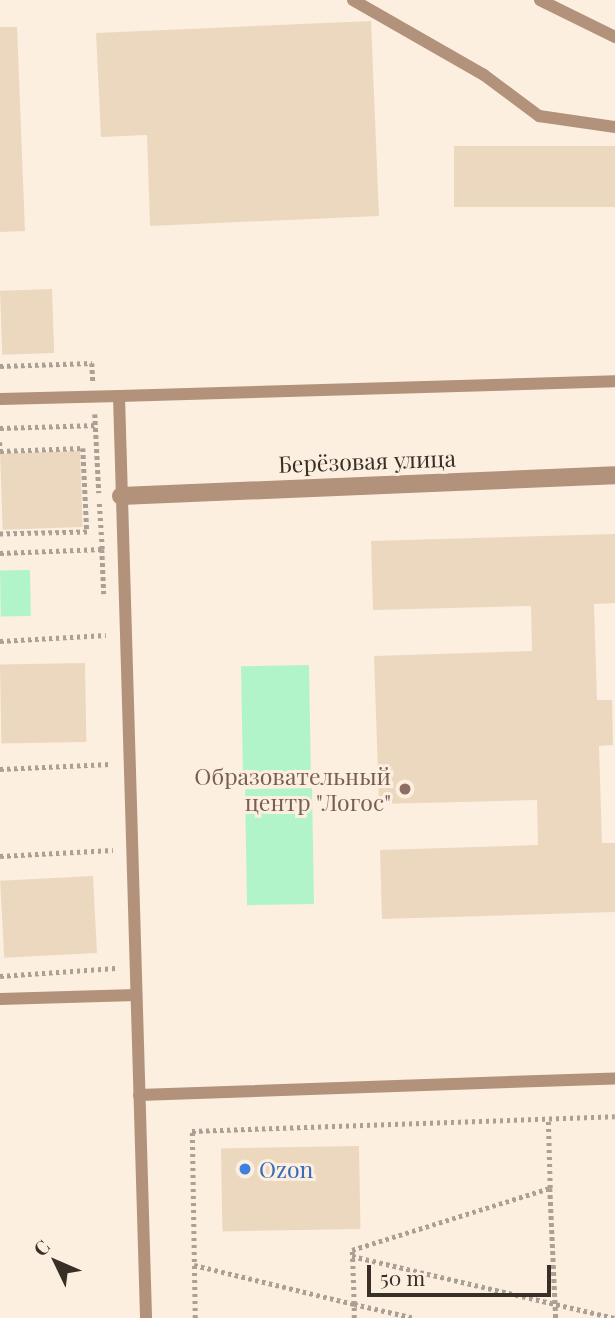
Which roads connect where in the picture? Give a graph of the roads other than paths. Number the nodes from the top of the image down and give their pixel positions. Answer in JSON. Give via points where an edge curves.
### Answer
{"nodes":[{"id":1,"x":353,"y":0,"type":"edge"},
{"id":2,"x":540,"y":0,"type":"edge"},
{"id":3,"x":615,"y":37,"type":"edge"},
{"id":4,"x":615,"y":127,"type":"edge"},
{"id":5,"x":615,"y":381,"type":"edge"},
{"id":6,"x":119,"y":396,"type":"junction"},
{"id":7,"x":0,"y":399,"type":"edge"},
{"id":8,"x":615,"y":475,"type":"edge"},
{"id":9,"x":121,"y":496,"type":"junction"},
{"id":10,"x":136,"y":995,"type":"junction"},
{"id":11,"x":0,"y":999,"type":"edge"},
{"id":12,"x":615,"y":1078,"type":"edge"},
{"id":13,"x":139,"y":1095,"type":"junction"},
{"id":14,"x":146,"y":1318,"type":"edge"}],
"edges":[{"from":1,"to":4,"type":"lane","via":[[484,75],[539,116]]},
{"from":2,"to":3,"type":"lane"},
{"from":5,"to":6,"type":"lane"},
{"from":6,"to":7,"type":"lane"},
{"from":6,"to":9,"type":"lane"},
{"from":8,"to":9,"type":"street","name":"Берёзовая улица"},
{"from":9,"to":10,"type":"lane"},
{"from":10,"to":11,"type":"lane"},
{"from":10,"to":13,"type":"lane"},
{"from":12,"to":13,"type":"lane"},
{"from":13,"to":14,"type":"lane"}]}
